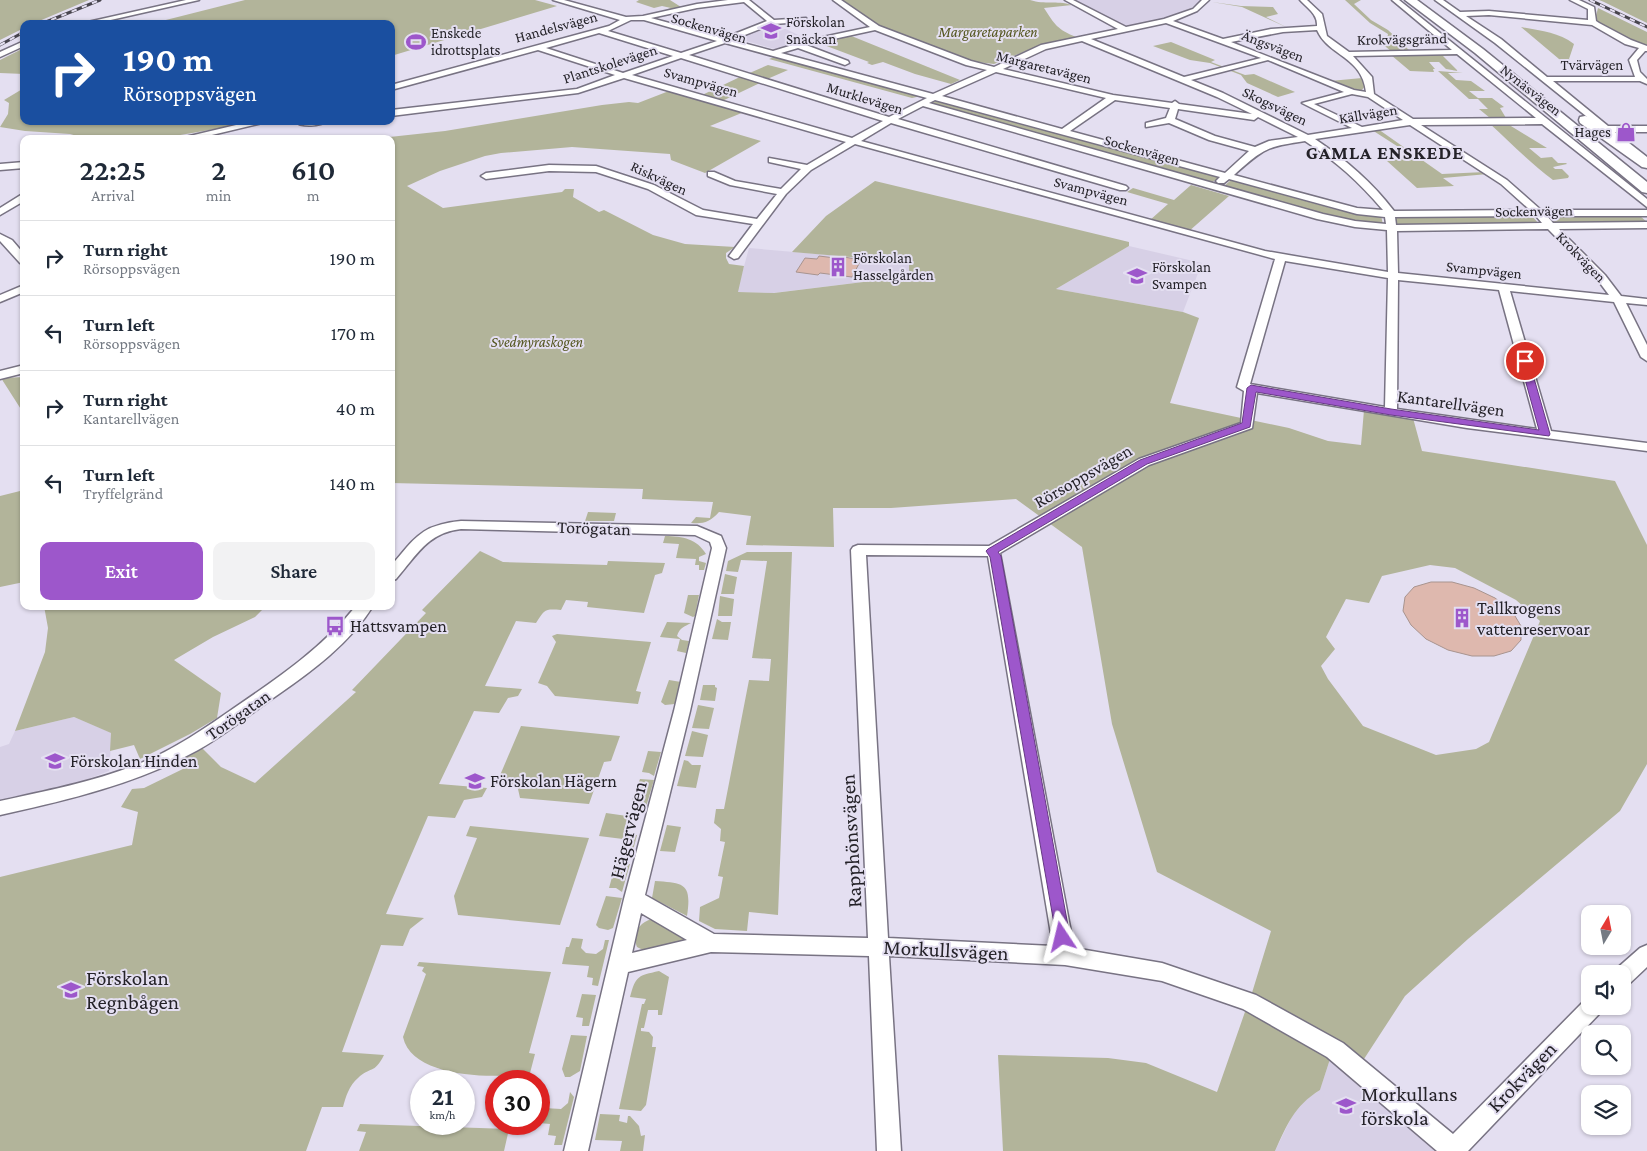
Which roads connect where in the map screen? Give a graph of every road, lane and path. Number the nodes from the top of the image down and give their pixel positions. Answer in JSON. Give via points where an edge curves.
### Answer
{"nodes":[{"id":1,"x":175,"y":0,"type":"edge"},
{"id":2,"x":196,"y":0,"type":"edge"},
{"id":3,"x":556,"y":0,"type":"edge"},
{"id":4,"x":574,"y":0,"type":"edge"},
{"id":5,"x":745,"y":0,"type":"edge"},
{"id":6,"x":836,"y":0,"type":"edge"},
{"id":7,"x":1068,"y":0,"type":"edge"},
{"id":8,"x":1206,"y":0,"type":"edge"},
{"id":9,"x":1303,"y":0,"type":"edge"},
{"id":10,"x":1395,"y":0,"type":"edge"},
{"id":11,"x":1410,"y":0,"type":"edge"},
{"id":12,"x":1423,"y":0,"type":"edge"},
{"id":13,"x":1438,"y":0,"type":"edge"},
{"id":14,"x":1573,"y":0,"type":"edge"},
{"id":15,"x":136,"y":13,"type":"junction"},
{"id":16,"x":1460,"y":14,"type":"junction"},
{"id":17,"x":101,"y":20,"type":"edge"},
{"id":18,"x":642,"y":20,"type":"junction"},
{"id":19,"x":803,"y":20,"type":"dead end"},
{"id":20,"x":627,"y":21,"type":"junction"},
{"id":21,"x":1166,"y":21,"type":"junction"},
{"id":22,"x":772,"y":22,"type":"junction"},
{"id":23,"x":1594,"y":23,"type":"junction"},
{"id":24,"x":612,"y":28,"type":"junction"},
{"id":25,"x":876,"y":28,"type":"junction"},
{"id":26,"x":1320,"y":28,"type":"junction"},
{"id":27,"x":1124,"y":29,"type":"junction"},
{"id":28,"x":601,"y":31,"type":"junction"},
{"id":29,"x":1081,"y":38,"type":"junction"},
{"id":30,"x":726,"y":40,"type":"junction"},
{"id":31,"x":1224,"y":41,"type":"junction"},
{"id":32,"x":714,"y":44,"type":"junction"},
{"id":33,"x":20,"y":45,"type":"edge"},
{"id":34,"x":798,"y":45,"type":"junction"},
{"id":35,"x":539,"y":48,"type":"junction"},
{"id":36,"x":1645,"y":48,"type":"edge"},
{"id":37,"x":1458,"y":52,"type":"junction"},
{"id":38,"x":774,"y":53,"type":"junction"},
{"id":39,"x":1347,"y":54,"type":"junction"},
{"id":40,"x":0,"y":55,"type":"edge"},
{"id":41,"x":678,"y":55,"type":"junction"},
{"id":42,"x":1269,"y":58,"type":"junction"},
{"id":43,"x":996,"y":70,"type":"junction"},
{"id":44,"x":622,"y":75,"type":"junction"},
{"id":45,"x":1544,"y":79,"type":"junction"},
{"id":46,"x":1182,"y":80,"type":"junction"},
{"id":47,"x":1521,"y":81,"type":"junction"},
{"id":48,"x":1644,"y":81,"type":"edge"},
{"id":49,"x":889,"y":84,"type":"junction"},
{"id":50,"x":395,"y":87,"type":"edge"},
{"id":51,"x":1352,"y":92,"type":"junction"},
{"id":52,"x":1370,"y":95,"type":"junction"},
{"id":53,"x":936,"y":96,"type":"junction"},
{"id":54,"x":1113,"y":97,"type":"junction"},
{"id":55,"x":923,"y":104,"type":"junction"},
{"id":56,"x":1174,"y":104,"type":"junction"},
{"id":57,"x":1240,"y":105,"type":"junction"},
{"id":58,"x":395,"y":113,"type":"edge"},
{"id":59,"x":1229,"y":113,"type":"junction"},
{"id":60,"x":1265,"y":118,"type":"junction"},
{"id":61,"x":890,"y":120,"type":"junction"},
{"id":62,"x":1170,"y":120,"type":"junction"},
{"id":63,"x":1542,"y":121,"type":"junction"},
{"id":64,"x":1410,"y":122,"type":"junction"},
{"id":65,"x":248,"y":125,"type":"edge"},
{"id":66,"x":1149,"y":125,"type":"dead end"},
{"id":67,"x":1360,"y":129,"type":"junction"},
{"id":68,"x":1608,"y":129,"type":"junction"},
{"id":69,"x":1647,"y":129,"type":"edge"},
{"id":70,"x":263,"y":130,"type":"dead end"},
{"id":71,"x":1064,"y":131,"type":"junction"},
{"id":72,"x":200,"y":135,"type":"edge"},
{"id":73,"x":233,"y":135,"type":"edge"},
{"id":74,"x":1307,"y":138,"type":"junction"},
{"id":75,"x":852,"y":141,"type":"junction"},
{"id":76,"x":1574,"y":145,"type":"junction"},
{"id":77,"x":1256,"y":150,"type":"junction"},
{"id":78,"x":0,"y":158,"type":"edge"},
{"id":79,"x":20,"y":158,"type":"edge"},
{"id":80,"x":772,"y":160,"type":"dead end"},
{"id":81,"x":20,"y":165,"type":"edge"},
{"id":82,"x":0,"y":167,"type":"edge"},
{"id":83,"x":808,"y":168,"type":"junction"},
{"id":84,"x":1646,"y":169,"type":"edge"},
{"id":85,"x":712,"y":174,"type":"dead end"},
{"id":86,"x":486,"y":176,"type":"dead end"},
{"id":87,"x":1227,"y":177,"type":"junction"},
{"id":88,"x":1215,"y":186,"type":"junction"},
{"id":89,"x":1123,"y":188,"type":"dead end"},
{"id":90,"x":1647,"y":189,"type":"edge"},
{"id":91,"x":782,"y":192,"type":"junction"},
{"id":92,"x":20,"y":199,"type":"edge"},
{"id":93,"x":1647,"y":204,"type":"edge"},
{"id":94,"x":0,"y":212,"type":"edge"},
{"id":95,"x":1647,"y":213,"type":"edge"},
{"id":96,"x":1390,"y":214,"type":"junction"},
{"id":97,"x":1538,"y":214,"type":"junction"},
{"id":98,"x":759,"y":222,"type":"junction"},
{"id":99,"x":1647,"y":225,"type":"edge"},
{"id":100,"x":1550,"y":226,"type":"junction"},
{"id":101,"x":1392,"y":228,"type":"junction"},
{"id":102,"x":0,"y":237,"type":"edge"},
{"id":103,"x":734,"y":256,"type":"dead end"},
{"id":104,"x":20,"y":257,"type":"edge"},
{"id":105,"x":1281,"y":258,"type":"junction"},
{"id":106,"x":1393,"y":276,"type":"junction"},
{"id":107,"x":1504,"y":288,"type":"junction"},
{"id":108,"x":20,"y":290,"type":"edge"},
{"id":109,"x":0,"y":299,"type":"edge"},
{"id":110,"x":1618,"y":299,"type":"junction"},
{"id":111,"x":1647,"y":302,"type":"edge"},
{"id":112,"x":1647,"y":358,"type":"edge"},
{"id":113,"x":20,"y":370,"type":"edge"},
{"id":114,"x":0,"y":375,"type":"edge"},
{"id":115,"x":1251,"y":388,"type":"junction"},
{"id":116,"x":1391,"y":412,"type":"junction"},
{"id":117,"x":1545,"y":434,"type":"junction"},
{"id":118,"x":1647,"y":447,"type":"edge"},
{"id":119,"x":697,"y":531,"type":"joint"},
{"id":120,"x":992,"y":551,"type":"junction"},
{"id":121,"x":395,"y":571,"type":"edge"},
{"id":122,"x":362,"y":610,"type":"edge"},
{"id":123,"x":0,"y":808,"type":"edge"},
{"id":124,"x":634,"y":899,"type":"junction"},
{"id":125,"x":711,"y":943,"type":"junction"},
{"id":126,"x":879,"y":947,"type":"junction"},
{"id":127,"x":1647,"y":954,"type":"edge"},
{"id":128,"x":1065,"y":956,"type":"junction"},
{"id":129,"x":619,"y":966,"type":"junction"},
{"id":130,"x":1631,"y":969,"type":"edge"},
{"id":131,"x":1584,"y":1015,"type":"edge"},
{"id":132,"x":1454,"y":1150,"type":"edge"},
{"id":133,"x":576,"y":1151,"type":"edge"},
{"id":134,"x":889,"y":1151,"type":"edge"}],
"edges":[{"from":1,"to":15,"type":"street"},
{"from":2,"to":15,"type":"street"},
{"from":3,"to":20,"type":"street","name":"Sockenvägen"},
{"from":4,"to":18,"type":"street","name":"Sockenvägen"},
{"from":5,"to":18,"type":"street","name":"Handelsvägen","via":[[697,6]]},
{"from":5,"to":22,"type":"street"},
{"from":6,"to":25,"type":"street","name":"Margaretavägen"},
{"from":7,"to":27,"type":"street"},
{"from":8,"to":21,"type":"street","via":[[1195,10]]},
{"from":9,"to":26,"type":"street","via":[[1318,14]]},
{"from":10,"to":37,"type":"street","name":"Nynäsvägen"},
{"from":11,"to":47,"type":"highway","name":"Nynäsvägen"},
{"from":12,"to":47,"type":"highway","name":"Nynäsvägen"},
{"from":13,"to":16,"type":"street","name":"Nynäsvägen"},
{"from":14,"to":23,"type":"street","via":[[1592,8]]},
{"from":15,"to":17,"type":"street"},
{"from":16,"to":23,"type":"street","via":[[1489,13]]},
{"from":16,"to":45,"type":"street","name":"Nynäsvägen"},
{"from":18,"to":20,"type":"street","name":"Sockenvägen"},
{"from":18,"to":24,"type":"street","name":"Handelsvägen"},
{"from":18,"to":30,"type":"street","name":"Sockenvägen"},
{"from":18,"to":32,"type":"street","name":"Sockenvägen"},
{"from":19,"to":22,"type":"street","name":"Plantskolevägen"},
{"from":20,"to":24,"type":"street","name":"Handelsvägen"},
{"from":21,"to":27,"type":"street"},
{"from":21,"to":31,"type":"street","name":"Ängsvägen"},
{"from":22,"to":30,"type":"street","name":"Plantskolevägen"},
{"from":23,"to":36,"type":"street"},
{"from":24,"to":28,"type":"street","name":"Handelsvägen"},
{"from":25,"to":34,"type":"street"},
{"from":25,"to":43,"type":"street","name":"Margaretavägen"},
{"from":26,"to":31,"type":"street","via":[[1305,27]]},
{"from":26,"to":39,"type":"street","via":[[1324,37]]},
{"from":27,"to":29,"type":"street"},
{"from":28,"to":35,"type":"street","name":"Handelsvägen"},
{"from":28,"to":41,"type":"street","name":"Murklevägen"},
{"from":29,"to":43,"type":"street","via":[[1044,47]]},
{"from":29,"to":46,"type":"street","name":"Skogsvägen"},
{"from":30,"to":32,"type":"street","name":"Plantskolevägen"},
{"from":30,"to":38,"type":"street","name":"Sockenvägen"},
{"from":31,"to":42,"type":"street","name":"Ängsvägen"},
{"from":32,"to":41,"type":"street","name":"Plantskolevägen"},
{"from":32,"to":55,"type":"street","name":"Sockenvägen"},
{"from":33,"to":40,"type":"street"},
{"from":34,"to":38,"type":"street"},
{"from":34,"to":49,"type":"street","name":"Sockenvägen"},
{"from":35,"to":44,"type":"street","name":"Svampvägen"},
{"from":35,"to":50,"type":"street","name":"Handelsvägen"},
{"from":36,"to":48,"type":"street","via":[[1633,60],[1634,69]]},
{"from":37,"to":39,"type":"street","name":"Krokvägsgränd"},
{"from":37,"to":63,"type":"street","name":"Nynäsvägen"},
{"from":38,"to":49,"type":"street","name":"Sockenvägen"},
{"from":39,"to":52,"type":"street","via":[[1368,77]]},
{"from":41,"to":44,"type":"street","name":"Plantskolevägen"},
{"from":41,"to":61,"type":"street","name":"Murklevägen"},
{"from":42,"to":46,"type":"street"},
{"from":42,"to":51,"type":"street","name":"Ängsvägen"},
{"from":43,"to":53,"type":"street"},
{"from":43,"to":54,"type":"street","name":"Margaretavägen"},
{"from":44,"to":58,"type":"street","name":"Plantskolevägen","via":[[563,94]]},
{"from":44,"to":75,"type":"street","name":"Svampvägen"},
{"from":45,"to":48,"type":"street","name":"Tvärvägen"},
{"from":45,"to":68,"type":"street","name":"Nynäsvägen"},
{"from":46,"to":57,"type":"street","name":"Skogsvägen"},
{"from":47,"to":76,"type":"highway"},
{"from":47,"to":84,"type":"highway","name":"Nynäsvägen"},
{"from":47,"to":90,"type":"highway","name":"Nynäsvägen"},
{"from":49,"to":53,"type":"street","name":"Sockenvägen"},
{"from":51,"to":52,"type":"street","name":"Ängsvägen"},
{"from":51,"to":67,"type":"street","via":[[1306,103]]},
{"from":52,"to":64,"type":"street","name":"Krokvägen"},
{"from":53,"to":55,"type":"street"},
{"from":53,"to":71,"type":"street","name":"Sockenvägen"},
{"from":54,"to":56,"type":"street","name":"Margaretavägen"},
{"from":54,"to":71,"type":"street"},
{"from":55,"to":61,"type":"street"},
{"from":55,"to":88,"type":"street","name":"Sockenvägen"},
{"from":56,"to":59,"type":"street","name":"Margaretavägen"},
{"from":56,"to":62,"type":"street"},
{"from":57,"to":59,"type":"street"},
{"from":57,"to":60,"type":"street","name":"Skogsvägen"},
{"from":59,"to":60,"type":"street","name":"Margaretavägen"},
{"from":60,"to":74,"type":"street","name":"Skogsvägen"},
{"from":61,"to":75,"type":"street"},
{"from":61,"to":89,"type":"street","name":"Murklevägen"},
{"from":62,"to":66,"type":"street"},
{"from":62,"to":77,"type":"street","via":[[1200,136]]},
{"from":63,"to":64,"type":"street","name":"Källvägen"},
{"from":63,"to":76,"type":"street","name":"Nynäsvägen"},
{"from":64,"to":67,"type":"street","name":"Källvägen"},
{"from":64,"to":97,"type":"street","name":"Krokvägen","via":[[1504,182]]},
{"from":65,"to":72,"type":"street"},
{"from":67,"to":74,"type":"street","name":"Källvägen"},
{"from":68,"to":69,"type":"street"},
{"from":68,"to":84,"type":"street","name":"Nynäsvägen"},
{"from":70,"to":73,"type":"street"},
{"from":71,"to":87,"type":"street","name":"Sockenvägen"},
{"from":74,"to":77,"type":"street","name":"Källvägen","via":[[1269,144]]},
{"from":74,"to":96,"type":"street","name":"Skogsvägen","via":[[1359,177]]},
{"from":75,"to":83,"type":"street"},
{"from":75,"to":105,"type":"street","name":"Svampvägen"},
{"from":76,"to":93,"type":"street","name":"Nynäsvägen"},
{"from":77,"to":87,"type":"street","name":"Källvägen"},
{"from":78,"to":79,"type":"street"},
{"from":80,"to":83,"type":"street"},
{"from":81,"to":82,"type":"street"},
{"from":83,"to":91,"type":"street"},
{"from":85,"to":91,"type":"street","via":[[733,183]]},
{"from":86,"to":98,"type":"street","name":"Riskvägen","via":[[549,168],[596,169],[651,187],[700,213]]},
{"from":87,"to":88,"type":"street","name":"Källvägen"},
{"from":87,"to":96,"type":"street","name":"Sockenvägen","via":[[1331,206]]},
{"from":88,"to":101,"type":"street","name":"Sockenvägen","via":[[1321,217]]},
{"from":91,"to":98,"type":"street"},
{"from":92,"to":94,"type":"street"},
{"from":95,"to":97,"type":"street","name":"Sockenvägen"},
{"from":96,"to":97,"type":"street","name":"Sockenvägen"},
{"from":96,"to":101,"type":"street"},
{"from":97,"to":100,"type":"street","name":"Krokvägen"},
{"from":98,"to":103,"type":"street"},
{"from":99,"to":100,"type":"street","name":"Sockenvägen"},
{"from":100,"to":101,"type":"street","name":"Sockenvägen"},
{"from":100,"to":110,"type":"street","name":"Krokvägen","via":[[1602,278]]},
{"from":101,"to":106,"type":"street"},
{"from":102,"to":104,"type":"street"},
{"from":105,"to":106,"type":"street","name":"Svampvägen"},
{"from":105,"to":115,"type":"street","name":"Rörsoppsvägen","via":[[1243,387]]},
{"from":106,"to":107,"type":"street","name":"Svampvägen"},
{"from":106,"to":116,"type":"street"},
{"from":107,"to":110,"type":"street","name":"Svampvägen"},
{"from":107,"to":117,"type":"street"},
{"from":108,"to":109,"type":"street"},
{"from":110,"to":111,"type":"street","name":"Svampvägen"},
{"from":110,"to":112,"type":"street","name":"Krokvägen"},
{"from":113,"to":114,"type":"street"},
{"from":115,"to":116,"type":"street","name":"Kantarellvägen"},
{"from":115,"to":120,"type":"street","name":"Rörsoppsvägen","via":[[1247,425],[1144,462]]},
{"from":116,"to":117,"type":"street","name":"Kantarellvägen"},
{"from":117,"to":118,"type":"street","name":"Kantarellvägen"},
{"from":119,"to":121,"type":"street","name":"Torögatan","via":[[442,527],[423,538]]},
{"from":119,"to":124,"type":"street","name":"Hägervägen","via":[[716,539],[719,548]]},
{"from":120,"to":126,"type":"street","name":"Rapphönsvägen","via":[[858,550]]},
{"from":120,"to":128,"type":"street"},
{"from":122,"to":123,"type":"street","name":"Torögatan","via":[[345,631],[300,671],[193,745],[142,770],[66,794]]},
{"from":124,"to":125,"type":"street","name":"Morkullsvägen"},
{"from":124,"to":129,"type":"street","name":"Hägervägen"},
{"from":125,"to":126,"type":"street","name":"Morkullsvägen"},
{"from":125,"to":129,"type":"street","name":"Morkullsvägen"},
{"from":126,"to":128,"type":"street","name":"Morkullsvägen"},
{"from":126,"to":134,"type":"street","name":"Rapphönsvägen"},
{"from":127,"to":130,"type":"street"},
{"from":128,"to":132,"type":"street","name":"Morkullsvägen","via":[[1162,972],[1249,1002],[1335,1050]]},
{"from":129,"to":133,"type":"street","name":"Hägervägen"},
{"from":131,"to":132,"type":"street","name":"Krokvägen"}]}
